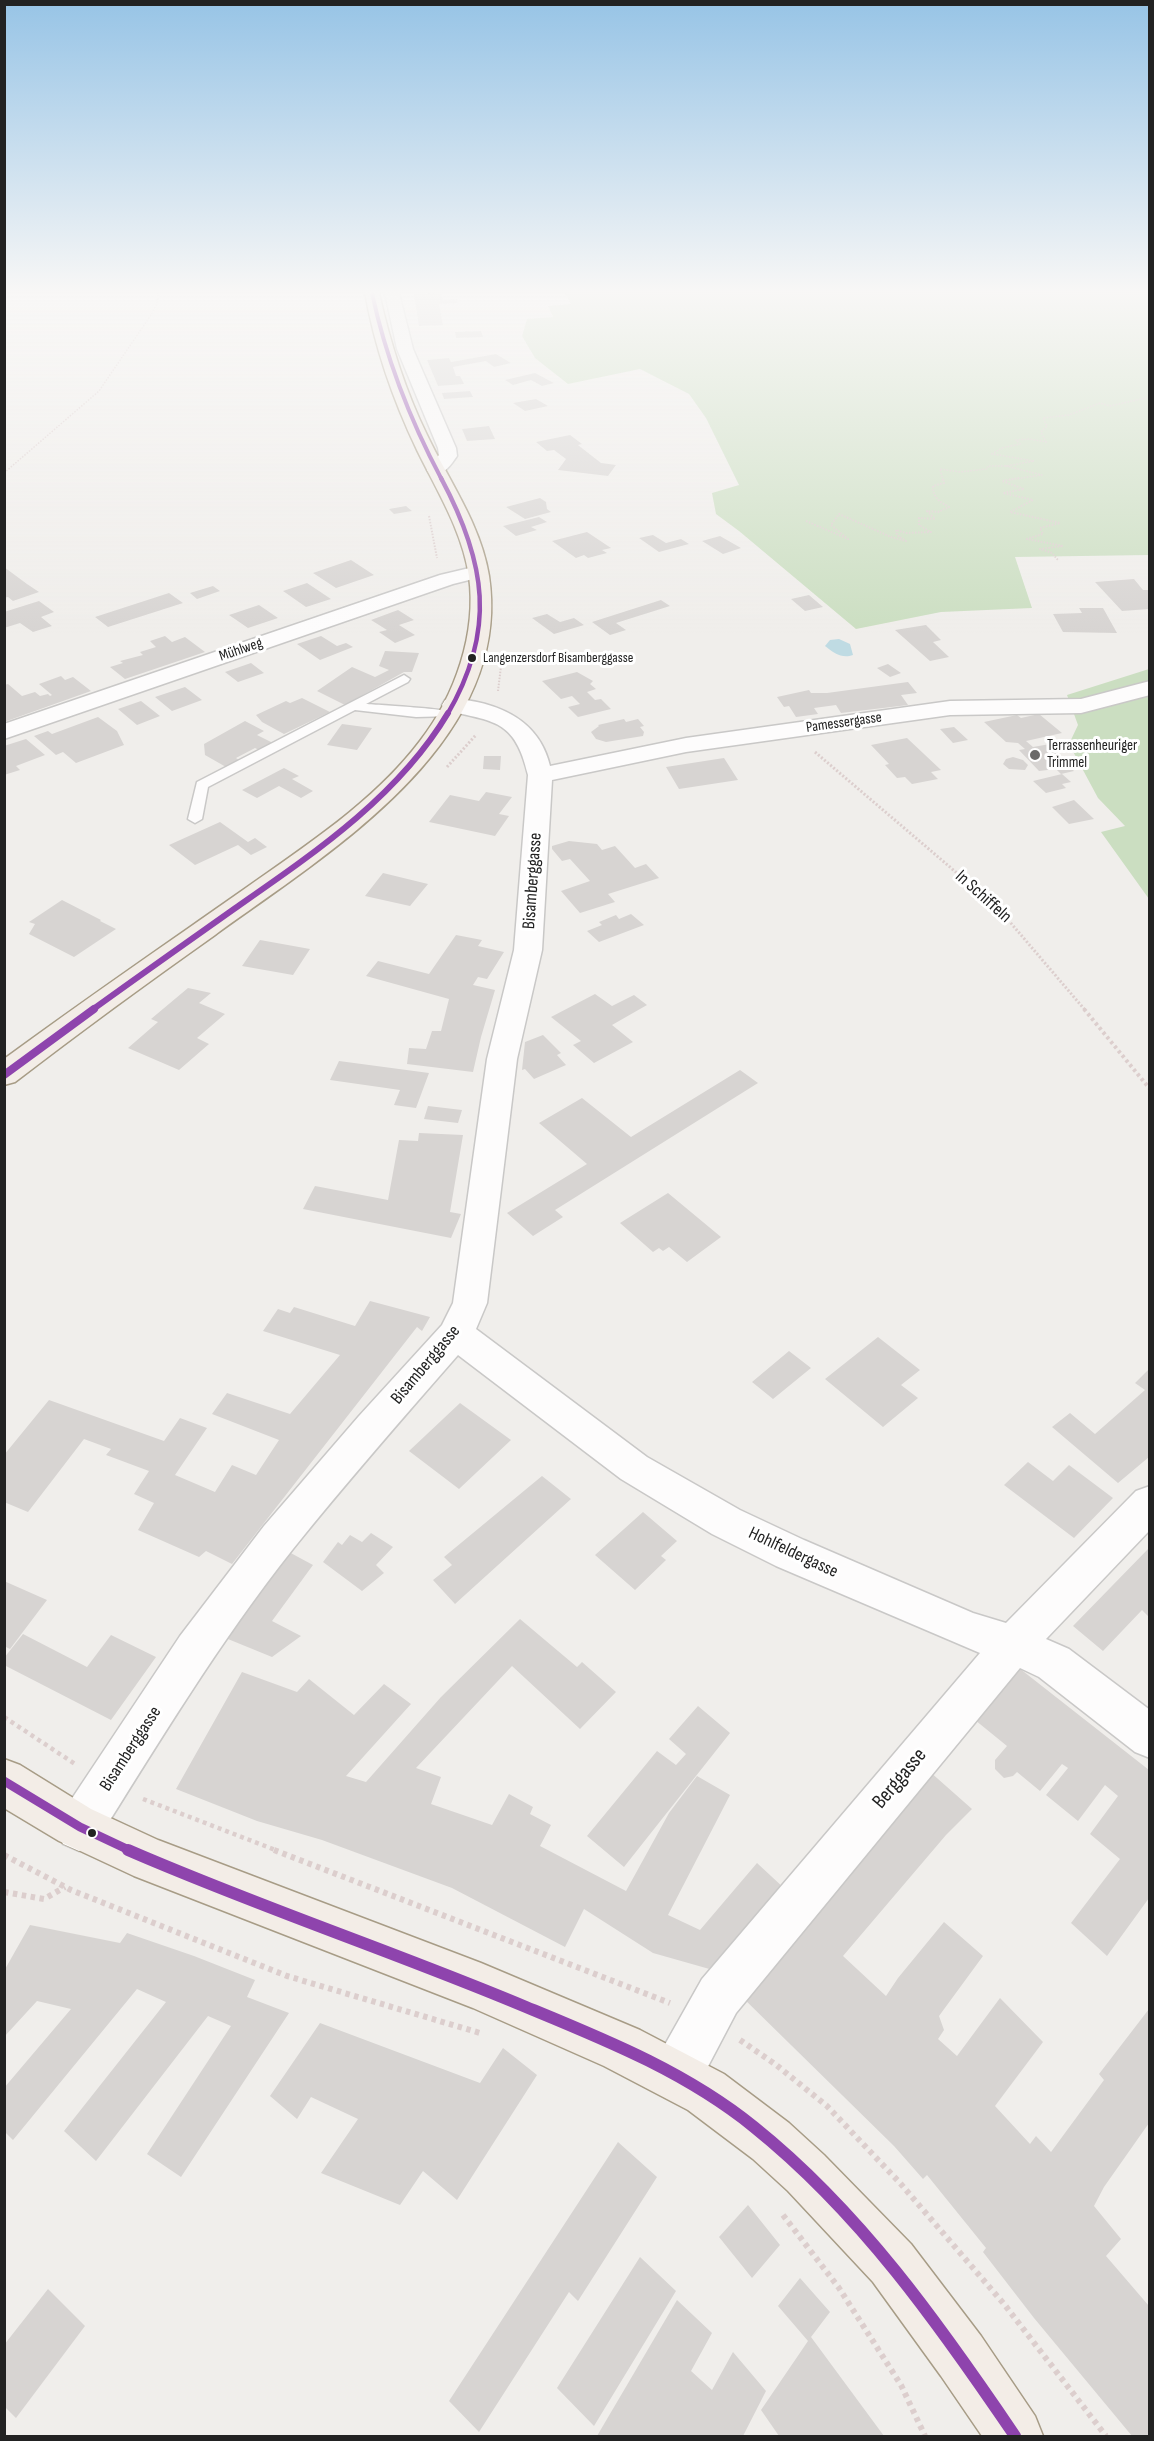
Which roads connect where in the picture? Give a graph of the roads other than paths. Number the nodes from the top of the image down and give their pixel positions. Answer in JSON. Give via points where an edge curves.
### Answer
{"nodes":[{"id":1,"x":407,"y":407,"type":"edge"},
{"id":2,"x":430,"y":407,"type":"edge"},
{"id":3,"x":436,"y":470,"type":"junction"},
{"id":4,"x":478,"y":572,"type":"junction"},
{"id":5,"x":404,"y":679,"type":"dead end"},
{"id":6,"x":1149,"y":688,"type":"edge"},
{"id":7,"x":353,"y":706,"type":"junction"},
{"id":8,"x":448,"y":714,"type":"junction"},
{"id":9,"x":4,"y":732,"type":"edge"},
{"id":10,"x":540,"y":776,"type":"junction"},
{"id":11,"x":195,"y":819,"type":"dead end"},
{"id":12,"x":4,"y":1075,"type":"edge"},
{"id":13,"x":456,"y":1334,"type":"junction"},
{"id":14,"x":1149,"y":1503,"type":"edge"},
{"id":15,"x":1013,"y":1645,"type":"junction"},
{"id":16,"x":1149,"y":1737,"type":"edge"},
{"id":17,"x":4,"y":1781,"type":"edge"},
{"id":18,"x":79,"y":1828,"type":"junction"},
{"id":19,"x":676,"y":2075,"type":"junction"},
{"id":20,"x":1016,"y":2436,"type":"edge"}],
"edges":[{"from":1,"to":3,"type":"main road"},
{"from":2,"to":3,"type":"street","via":[[448,456]]},
{"from":3,"to":4,"type":"main road","via":[[462,523]]},
{"from":4,"to":8,"type":"main road","via":[[481,607],[477,639],[464,681]]},
{"from":4,"to":9,"type":"street","name":"Mühlweg","via":[[447,579]]},
{"from":5,"to":7,"type":"lane"},
{"from":6,"to":10,"type":"street","name":"Pamessergasse","via":[[1081,706],[964,707],[686,745]]},
{"from":7,"to":8,"type":"lane"},
{"from":7,"to":11,"type":"lane","via":[[202,785]]},
{"from":8,"to":10,"type":"street","name":"Bisamberggasse","via":[[524,737],[537,759]]},
{"from":8,"to":12,"type":"main road","via":[[430,745],[398,780],[327,840]]},
{"from":10,"to":13,"type":"street","name":"Bisamberggasse","via":[[528,950],[502,1059],[470,1303]]},
{"from":13,"to":15,"type":"street","name":"Hohlfeldergasse","via":[[634,1468],[726,1522],[967,1629]]},
{"from":13,"to":18,"type":"street","name":"Bisamberggasse","via":[[278,1538],[195,1650]]},
{"from":14,"to":15,"type":"street","name":"Berggasse"},
{"from":15,"to":16,"type":"street","name":"Hohlfeldergasse","via":[[1054,1663]]},
{"from":15,"to":19,"type":"street","name":"Berggasse","via":[[726,1987]]},
{"from":17,"to":18,"type":"main road"},
{"from":18,"to":19,"type":"main road","via":[[150,1860],[481,1987]]},
{"from":19,"to":20,"type":"main road","via":[[706,2092],[771,2141],[892,2263]]}]}
